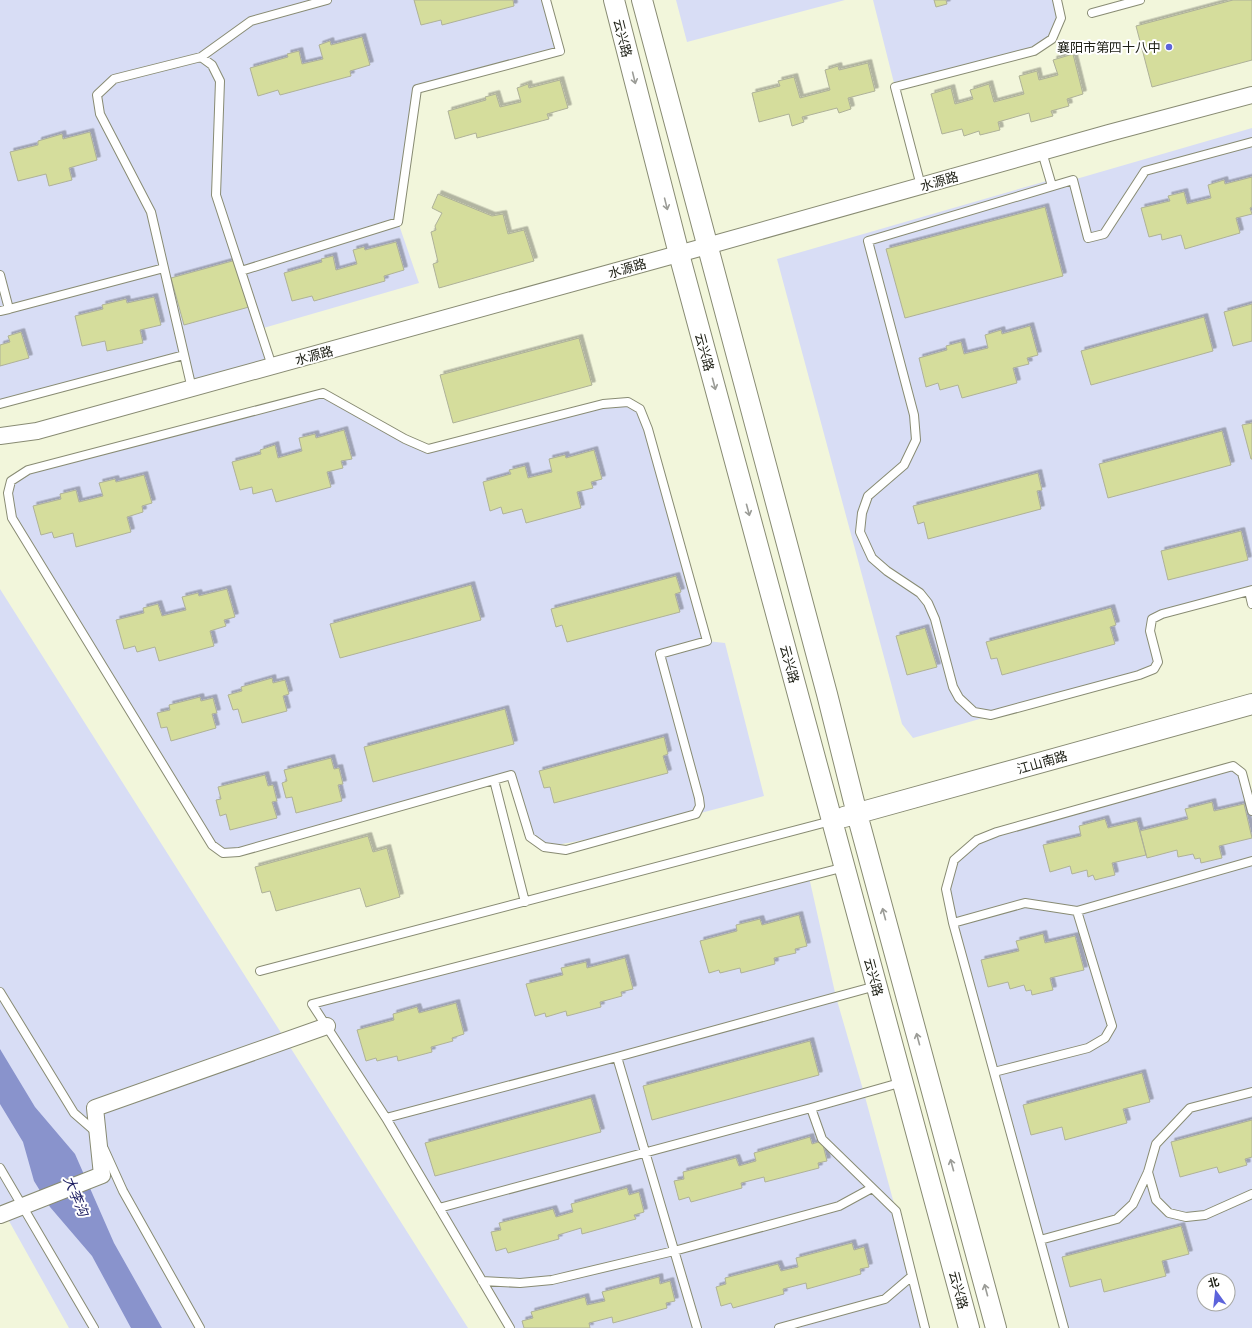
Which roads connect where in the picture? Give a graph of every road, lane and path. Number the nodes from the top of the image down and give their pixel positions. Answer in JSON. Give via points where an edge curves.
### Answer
{"nodes":[{"id":1,"x":327,"y":0,"type":"edge"},
{"id":2,"x":546,"y":0,"type":"edge"},
{"id":3,"x":614,"y":0,"type":"edge"},
{"id":4,"x":642,"y":0,"type":"edge"},
{"id":5,"x":1057,"y":0,"type":"edge"},
{"id":6,"x":1140,"y":0,"type":"edge"},
{"id":7,"x":1092,"y":13,"type":"dead end"},
{"id":8,"x":201,"y":57,"type":"junction"},
{"id":9,"x":1252,"y":95,"type":"edge"},
{"id":10,"x":1252,"y":142,"type":"edge"},
{"id":11,"x":1042,"y":152,"type":"junction"},
{"id":12,"x":921,"y":186,"type":"junction"},
{"id":13,"x":1052,"y":186,"type":"junction"},
{"id":14,"x":707,"y":246,"type":"junction"},
{"id":15,"x":679,"y":254,"type":"junction"},
{"id":16,"x":164,"y":268,"type":"junction"},
{"id":17,"x":241,"y":270,"type":"junction"},
{"id":18,"x":0,"y":275,"type":"edge"},
{"id":19,"x":9,"y":309,"type":"junction"},
{"id":20,"x":0,"y":312,"type":"edge"},
{"id":21,"x":184,"y":355,"type":"junction"},
{"id":22,"x":272,"y":366,"type":"junction"},
{"id":23,"x":192,"y":389,"type":"junction"},
{"id":24,"x":0,"y":404,"type":"edge"},
{"id":25,"x":0,"y":436,"type":"edge"},
{"id":26,"x":1250,"y":591,"type":"edge"},
{"id":27,"x":1252,"y":604,"type":"edge"},
{"id":28,"x":1252,"y":704,"type":"edge"},
{"id":29,"x":494,"y":780,"type":"junction"},
{"id":30,"x":1252,"y":811,"type":"edge"},
{"id":31,"x":857,"y":814,"type":"junction"},
{"id":32,"x":832,"y":821,"type":"junction"},
{"id":33,"x":1252,"y":860,"type":"edge"},
{"id":34,"x":845,"y":867,"type":"junction"},
{"id":35,"x":525,"y":902,"type":"junction"},
{"id":36,"x":1077,"y":911,"type":"junction"},
{"id":37,"x":953,"y":923,"type":"junction"},
{"id":38,"x":260,"y":971,"type":"dead end"},
{"id":39,"x":877,"y":986,"type":"junction"},
{"id":40,"x":0,"y":992,"type":"edge"},
{"id":41,"x":327,"y":1026,"type":"junction"},
{"id":42,"x":617,"y":1057,"type":"junction"},
{"id":43,"x":994,"y":1072,"type":"junction"},
{"id":44,"x":903,"y":1082,"type":"junction"},
{"id":45,"x":1252,"y":1092,"type":"edge"},
{"id":46,"x":811,"y":1108,"type":"junction"},
{"id":47,"x":386,"y":1118,"type":"junction"},
{"id":48,"x":98,"y":1134,"type":"junction"},
{"id":49,"x":645,"y":1152,"type":"junction"},
{"id":50,"x":0,"y":1168,"type":"edge"},
{"id":51,"x":1148,"y":1172,"type":"junction"},
{"id":52,"x":872,"y":1188,"type":"junction"},
{"id":53,"x":1252,"y":1194,"type":"edge"},
{"id":54,"x":26,"y":1204,"type":"junction"},
{"id":55,"x":439,"y":1208,"type":"junction"},
{"id":56,"x":0,"y":1215,"type":"edge"},
{"id":57,"x":1040,"y":1240,"type":"junction"},
{"id":58,"x":674,"y":1251,"type":"junction"},
{"id":59,"x":912,"y":1276,"type":"junction"},
{"id":60,"x":482,"y":1281,"type":"junction"},
{"id":61,"x":94,"y":1328,"type":"edge"},
{"id":62,"x":200,"y":1328,"type":"edge"},
{"id":63,"x":510,"y":1328,"type":"edge"},
{"id":64,"x":697,"y":1328,"type":"edge"},
{"id":65,"x":779,"y":1328,"type":"edge"},
{"id":66,"x":925,"y":1328,"type":"edge"},
{"id":67,"x":969,"y":1328,"type":"edge"},
{"id":68,"x":996,"y":1328,"type":"edge"},
{"id":69,"x":1064,"y":1328,"type":"edge"}],
"edges":[{"from":1,"to":8,"type":"lane","via":[[251,21]]},
{"from":2,"to":17,"type":"lane","via":[[560,51],[417,89],[398,222]]},
{"from":3,"to":15,"type":"street","name":"云兴路","one_way":true},
{"from":4,"to":14,"type":"street","name":"云兴路"},
{"from":5,"to":12,"type":"lane","via":[[1061,18],[1052,39],[1034,51],[895,87]]},
{"from":6,"to":7,"type":"lane"},
{"from":8,"to":16,"type":"lane","via":[[114,79],[97,95],[100,114],[151,212]]},
{"from":8,"to":17,"type":"lane","via":[[212,65],[220,81],[216,195]]},
{"from":9,"to":11,"type":"street","name":"水源路"},
{"from":10,"to":13,"type":"lane","via":[[1145,171],[1104,234],[1088,238],[1072,180]]},
{"from":11,"to":12,"type":"street","name":"水源路"},
{"from":11,"to":13,"type":"lane"},
{"from":12,"to":14,"type":"street","name":"水源路"},
{"from":13,"to":26,"type":"lane","via":[[868,241],[914,415],[916,440],[904,465],[868,496],[862,513],[860,532],[872,558],[920,593],[928,603],[936,619],[953,687],[959,698],[974,712],[991,715],[1154,669],[1158,662],[1150,631],[1152,619],[1162,614]]},
{"from":14,"to":15,"type":"street","name":"水源路"},
{"from":14,"to":31,"type":"street","name":"云兴路"},
{"from":15,"to":22,"type":"street","name":"水源路"},
{"from":15,"to":32,"type":"street","name":"云兴路","one_way":true},
{"from":16,"to":19,"type":"lane"},
{"from":16,"to":21,"type":"lane"},
{"from":17,"to":22,"type":"lane"},
{"from":18,"to":19,"type":"lane"},
{"from":19,"to":20,"type":"lane"},
{"from":21,"to":23,"type":"lane"},
{"from":21,"to":24,"type":"lane"},
{"from":22,"to":23,"type":"street","name":"水源路"},
{"from":23,"to":25,"type":"street","name":"水源路","via":[[37,432]]},
{"from":26,"to":27,"type":"lane"},
{"from":28,"to":31,"type":"street","name":"江山南路"},
{"from":29,"to":29,"type":"lane","via":[[511,776],[530,837],[544,848],[566,850],[696,814],[700,806],[660,654],[707,641],[648,429],[640,410],[628,402],[603,404],[428,449],[404,439],[323,393],[28,470],[11,481],[8,492],[12,518],[212,846],[223,853],[239,852]]},
{"from":29,"to":35,"type":"lane"},
{"from":30,"to":37,"type":"lane","via":[[1242,773],[1233,766],[997,832],[977,840],[954,860],[946,889]]},
{"from":31,"to":32,"type":"street","name":"江山南路"},
{"from":68,"to":31,"type":"street","name":"云兴路","one_way":true},
{"from":32,"to":34,"type":"street","name":"云兴路"},
{"from":32,"to":35,"type":"lane"},
{"from":33,"to":36,"type":"lane"},
{"from":34,"to":39,"type":"street","name":"云兴路"},
{"from":34,"to":41,"type":"lane","via":[[312,1004]]},
{"from":35,"to":38,"type":"lane"},
{"from":36,"to":37,"type":"lane","via":[[1024,903]]},
{"from":36,"to":43,"type":"lane","via":[[1112,1026],[1105,1038],[1088,1048]]},
{"from":37,"to":43,"type":"lane"},
{"from":39,"to":42,"type":"lane"},
{"from":39,"to":44,"type":"street","name":"云兴路"},
{"from":40,"to":48,"type":"lane","via":[[74,1113]]},
{"from":41,"to":47,"type":"lane"},
{"from":41,"to":48,"type":"street","via":[[96,1108]]},
{"from":42,"to":47,"type":"lane"},
{"from":42,"to":49,"type":"lane"},
{"from":43,"to":57,"type":"lane"},
{"from":44,"to":46,"type":"lane"},
{"from":44,"to":67,"type":"street","name":"云兴路"},
{"from":45,"to":51,"type":"lane","via":[[1190,1108],[1156,1144]]},
{"from":46,"to":49,"type":"lane"},
{"from":46,"to":52,"type":"lane","via":[[822,1139]]},
{"from":47,"to":55,"type":"lane"},
{"from":48,"to":54,"type":"street","via":[[102,1175]]},
{"from":48,"to":62,"type":"lane","via":[[123,1191]]},
{"from":49,"to":55,"type":"lane"},
{"from":49,"to":58,"type":"lane"},
{"from":50,"to":54,"type":"lane"},
{"from":51,"to":53,"type":"lane","via":[[1156,1200],[1169,1213],[1186,1217],[1205,1215]]},
{"from":51,"to":57,"type":"lane","via":[[1133,1204],[1117,1219]]},
{"from":52,"to":58,"type":"lane","via":[[839,1206]]},
{"from":52,"to":59,"type":"lane","via":[[896,1211]]},
{"from":54,"to":56,"type":"street"},
{"from":54,"to":61,"type":"lane"},
{"from":55,"to":60,"type":"lane"},
{"from":57,"to":69,"type":"lane"},
{"from":58,"to":60,"type":"lane","via":[[552,1280],[520,1283]]},
{"from":58,"to":64,"type":"lane"},
{"from":59,"to":65,"type":"lane","via":[[885,1299]]},
{"from":59,"to":66,"type":"lane"},
{"from":60,"to":63,"type":"lane"}]}
